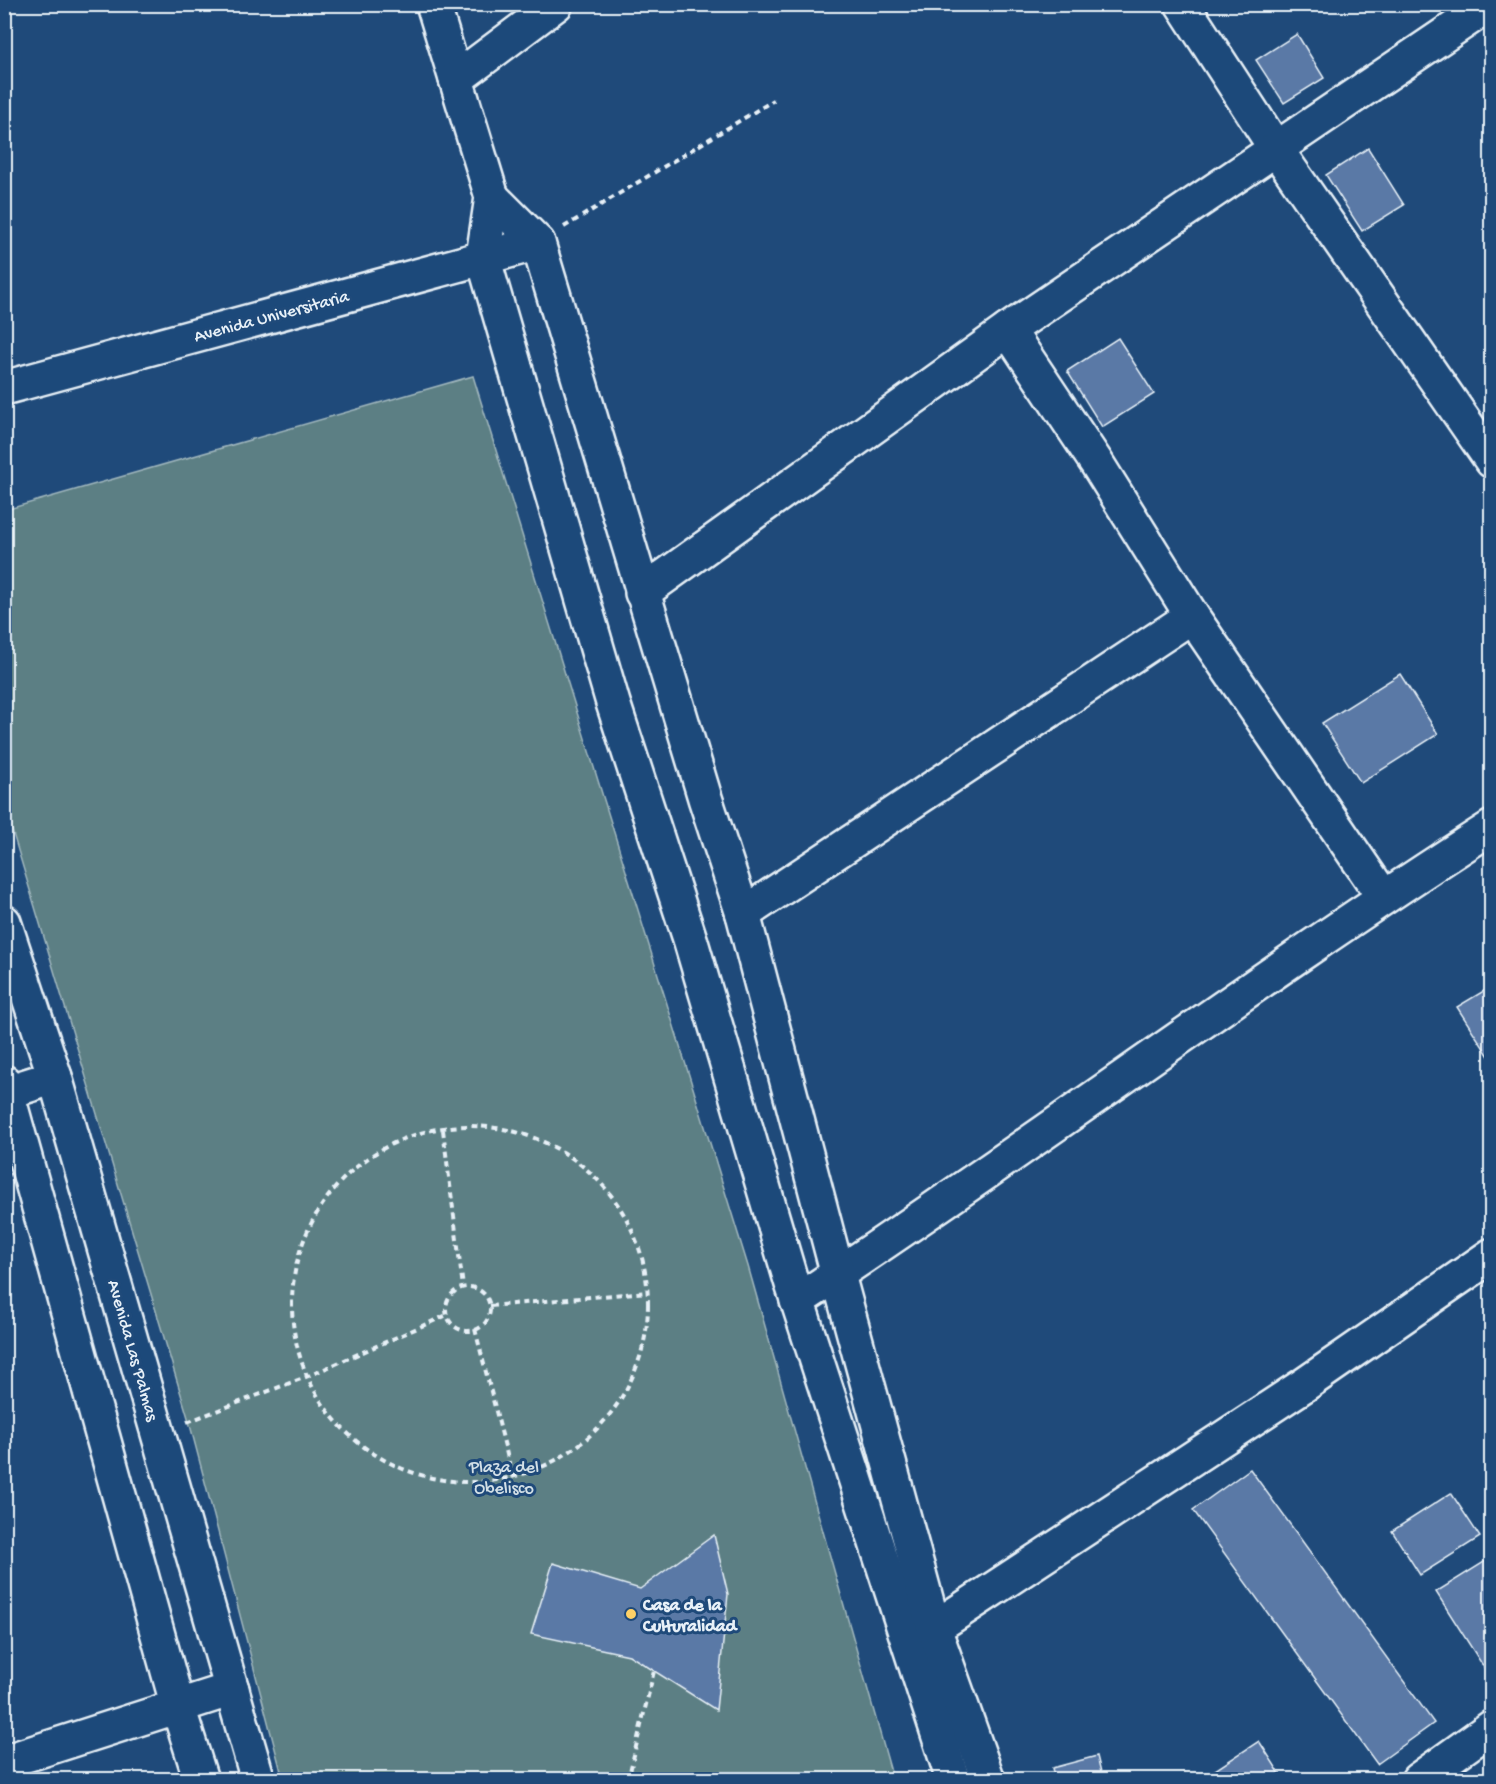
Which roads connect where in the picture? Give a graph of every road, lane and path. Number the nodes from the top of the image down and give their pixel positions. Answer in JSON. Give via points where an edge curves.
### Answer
{"nodes":[{"id":1,"x":433,"y":4,"type":"edge"},
{"id":2,"x":556,"y":4,"type":"edge"},
{"id":3,"x":1182,"y":4,"type":"edge"},
{"id":4,"x":1490,"y":4,"type":"edge"},
{"id":5,"x":1455,"y":14,"type":"edge"},
{"id":6,"x":456,"y":79,"type":"junction"},
{"id":7,"x":774,"y":100,"type":"dead end"},
{"id":8,"x":1276,"y":149,"type":"junction"},
{"id":9,"x":492,"y":197,"type":"junction"},
{"id":10,"x":538,"y":243,"type":"junction"},
{"id":11,"x":483,"y":257,"type":"junction"},
{"id":12,"x":1008,"y":330,"type":"junction"},
{"id":13,"x":4,"y":388,"type":"edge"},
{"id":14,"x":1491,"y":461,"type":"edge"},
{"id":15,"x":642,"y":593,"type":"junction"},
{"id":16,"x":1192,"y":616,"type":"junction"},
{"id":17,"x":1491,"y":827,"type":"edge"},
{"id":18,"x":1383,"y":896,"type":"junction"},
{"id":19,"x":743,"y":914,"type":"junction"},
{"id":20,"x":4,"y":922,"type":"edge"},
{"id":21,"x":55,"y":1077,"type":"junction"},
{"id":22,"x":6,"y":1089,"type":"edge"},
{"id":23,"x":443,"y":1130,"type":"junction"},
{"id":24,"x":1491,"y":1255,"type":"edge"},
{"id":25,"x":838,"y":1275,"type":"junction"},
{"id":26,"x":463,"y":1287,"type":"junction"},
{"id":27,"x":647,"y":1292,"type":"junction"},
{"id":28,"x":797,"y":1301,"type":"junction"},
{"id":29,"x":490,"y":1306,"type":"junction"},
{"id":30,"x":447,"y":1315,"type":"junction"},
{"id":31,"x":475,"y":1329,"type":"junction"},
{"id":32,"x":306,"y":1377,"type":"junction"},
{"id":33,"x":158,"y":1434,"type":"junction"},
{"id":34,"x":513,"y":1478,"type":"junction"},
{"id":35,"x":934,"y":1628,"type":"junction"},
{"id":36,"x":654,"y":1671,"type":"dead end"},
{"id":37,"x":232,"y":1689,"type":"junction"},
{"id":38,"x":178,"y":1707,"type":"junction"},
{"id":39,"x":1491,"y":1727,"type":"edge"},
{"id":40,"x":4,"y":1761,"type":"edge"},
{"id":41,"x":201,"y":1779,"type":"edge"},
{"id":42,"x":258,"y":1779,"type":"edge"},
{"id":43,"x":628,"y":1779,"type":"edge"},
{"id":44,"x":953,"y":1779,"type":"edge"},
{"id":45,"x":988,"y":1779,"type":"edge"},
{"id":46,"x":1418,"y":1779,"type":"edge"}],
"edges":[{"from":1,"to":6,"type":"main road"},
{"from":2,"to":6,"type":"main road"},
{"from":3,"to":8,"type":"main road"},
{"from":4,"to":5,"type":"main road"},
{"from":5,"to":8,"type":"main road"},
{"from":6,"to":9,"type":"main road"},
{"from":7,"to":10,"type":"path"},
{"from":8,"to":12,"type":"main road"},
{"from":8,"to":14,"type":"main road"},
{"from":9,"to":10,"type":"main road"},
{"from":9,"to":11,"type":"main road"},
{"from":10,"to":11,"type":"main road","name":"Avenida Universitaria"},
{"from":10,"to":15,"type":"main road"},
{"from":11,"to":13,"type":"main road","name":"Avenida Universitaria"},
{"from":11,"to":28,"type":"main road","via":[[613,703],[691,942]]},
{"from":12,"to":15,"type":"main road"},
{"from":12,"to":16,"type":"main road"},
{"from":15,"to":19,"type":"main road"},
{"from":16,"to":18,"type":"main road"},
{"from":16,"to":19,"type":"main road"},
{"from":17,"to":18,"type":"main road"},
{"from":18,"to":25,"type":"main road"},
{"from":19,"to":25,"type":"main road"},
{"from":20,"to":21,"type":"main road","name":"Avenida Las Palmas"},
{"from":21,"to":22,"type":"main road"},
{"from":21,"to":33,"type":"main road","name":"Avenida Las Palmas"},
{"from":22,"to":38,"type":"main road"},
{"from":23,"to":26,"type":"path"},
{"from":23,"to":27,"type":"path","via":[[482,1126],[537,1138],[585,1167],[622,1210],[645,1261]]},
{"from":23,"to":32,"type":"path","via":[[426,1131],[369,1156],[324,1200],[297,1256],[291,1317]]},
{"from":24,"to":35,"type":"main road","via":[[1304,1385]]},
{"from":25,"to":28,"type":"main road"},
{"from":25,"to":35,"type":"main road"},
{"from":26,"to":29,"type":"path","via":[[477,1289]]},
{"from":26,"to":30,"type":"path","via":[[447,1301]]},
{"from":27,"to":29,"type":"path"},
{"from":27,"to":34,"type":"path","via":[[650,1317],[637,1372],[608,1420],[565,1456]]},
{"from":28,"to":44,"type":"main road"},
{"from":29,"to":31,"type":"path","via":[[487,1320]]},
{"from":30,"to":31,"type":"path","via":[[461,1329]]},
{"from":30,"to":32,"type":"path"},
{"from":31,"to":34,"type":"path"},
{"from":32,"to":33,"type":"path"},
{"from":32,"to":34,"type":"path","via":[[341,1429],[392,1465],[451,1482]]},
{"from":33,"to":37,"type":"main road","name":"Avenida Las Palmas"},
{"from":35,"to":45,"type":"main road"},
{"from":36,"to":43,"type":"path"},
{"from":37,"to":38,"type":"main road"},
{"from":37,"to":42,"type":"main road","name":"Avenida Las Palmas"},
{"from":38,"to":40,"type":"main road"},
{"from":38,"to":41,"type":"main road"},
{"from":39,"to":46,"type":"main road"}]}
